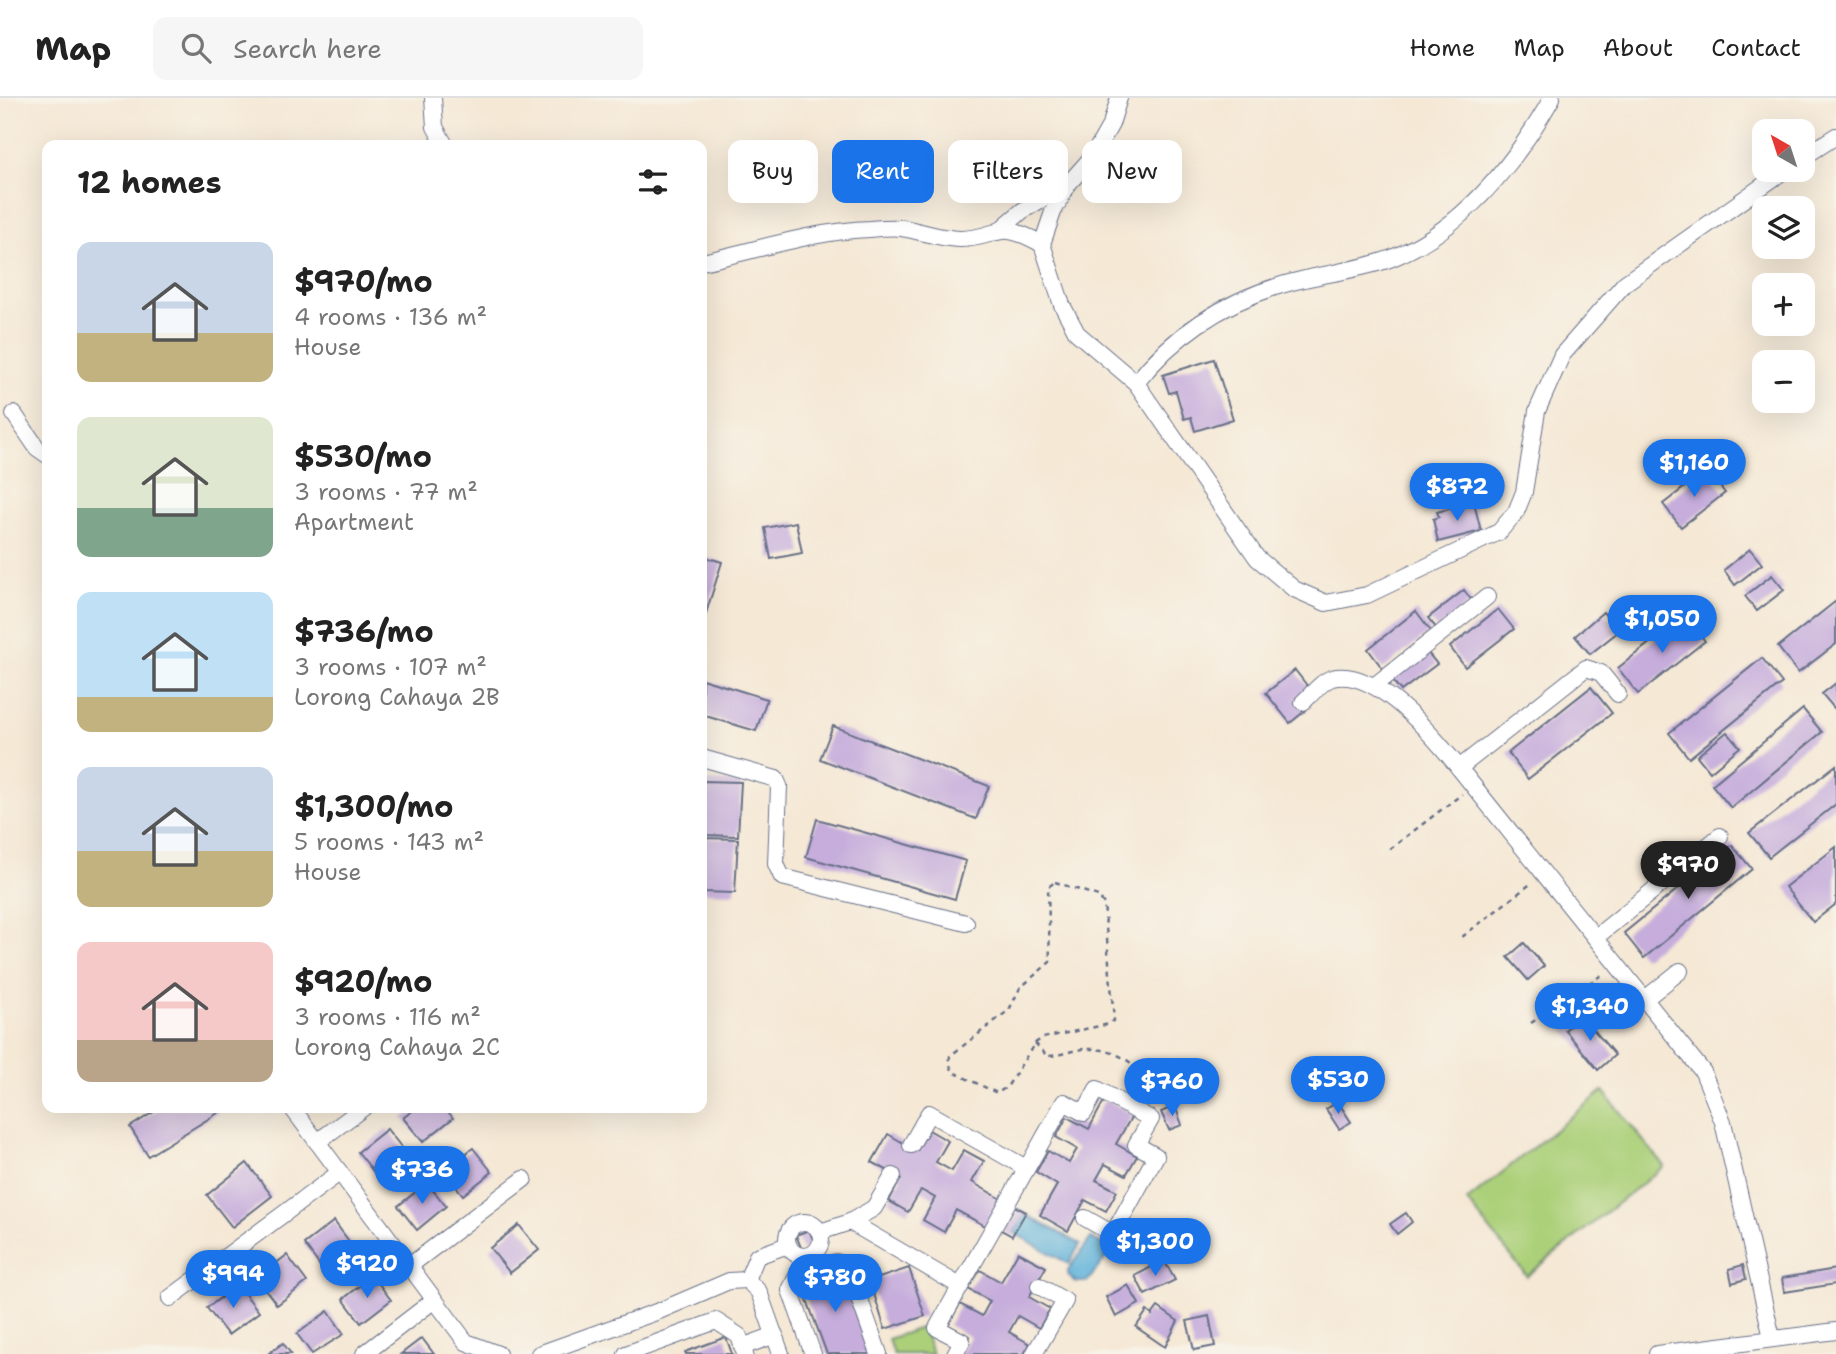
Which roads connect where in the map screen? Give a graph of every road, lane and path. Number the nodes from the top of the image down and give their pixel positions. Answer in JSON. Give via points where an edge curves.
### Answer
{"nodes":[{"id":1,"x":433,"y":98,"type":"edge"},
{"id":2,"x":1119,"y":98,"type":"edge"},
{"id":3,"x":1552,"y":98,"type":"edge"},
{"id":4,"x":1836,"y":136,"type":"edge"},
{"id":5,"x":442,"y":140,"type":"edge"},
{"id":6,"x":1815,"y":150,"type":"edge"},
{"id":7,"x":1768,"y":182,"type":"edge"},
{"id":8,"x":1069,"y":183,"type":"junction"},
{"id":9,"x":1001,"y":229,"type":"junction"},
{"id":10,"x":1042,"y":244,"type":"junction"},
{"id":11,"x":707,"y":261,"type":"edge"},
{"id":12,"x":1136,"y":383,"type":"junction"},
{"id":13,"x":14,"y":414,"type":"dead end"},
{"id":14,"x":42,"y":452,"type":"edge"},
{"id":15,"x":1487,"y":597,"type":"dead end"},
{"id":16,"x":1374,"y":686,"type":"junction"},
{"id":17,"x":1618,"y":694,"type":"dead end"},
{"id":18,"x":1303,"y":702,"type":"dead end"},
{"id":19,"x":707,"y":759,"type":"edge"},
{"id":20,"x":1459,"y":768,"type":"junction"},
{"id":21,"x":1473,"y":785,"type":"junction"},
{"id":22,"x":1720,"y":836,"type":"dead end"},
{"id":23,"x":1390,"y":849,"type":"dead end"},
{"id":24,"x":1544,"y":874,"type":"junction"},
{"id":25,"x":966,"y":923,"type":"dead end"},
{"id":26,"x":1462,"y":937,"type":"dead end"},
{"id":27,"x":1596,"y":937,"type":"junction"},
{"id":28,"x":1617,"y":964,"type":"junction"},
{"id":29,"x":1680,"y":971,"type":"dead end"},
{"id":30,"x":1645,"y":999,"type":"junction"},
{"id":31,"x":1531,"y":1023,"type":"dead end"},
{"id":32,"x":1035,"y":1042,"type":"junction"},
{"id":33,"x":1168,"y":1107,"type":"dead end"},
{"id":34,"x":296,"y":1113,"type":"edge"},
{"id":35,"x":356,"y":1113,"type":"edge"},
{"id":36,"x":317,"y":1142,"type":"junction"},
{"id":37,"x":911,"y":1145,"type":"dead end"},
{"id":38,"x":1027,"y":1168,"type":"junction"},
{"id":39,"x":338,"y":1173,"type":"junction"},
{"id":40,"x":893,"y":1176,"type":"dead end"},
{"id":41,"x":524,"y":1179,"type":"dead end"},
{"id":42,"x":1085,"y":1218,"type":"dead end"},
{"id":43,"x":850,"y":1222,"type":"junction"},
{"id":44,"x":820,"y":1232,"type":"junction"},
{"id":45,"x":788,"y":1245,"type":"junction"},
{"id":46,"x":408,"y":1267,"type":"junction"},
{"id":47,"x":747,"y":1280,"type":"junction"},
{"id":48,"x":960,"y":1286,"type":"junction"},
{"id":49,"x":1039,"y":1286,"type":"dead end"},
{"id":50,"x":170,"y":1298,"type":"dead end"},
{"id":51,"x":433,"y":1301,"type":"junction"},
{"id":52,"x":1836,"y":1331,"type":"edge"},
{"id":53,"x":775,"y":1335,"type":"junction"},
{"id":54,"x":1772,"y":1338,"type":"junction"},
{"id":55,"x":666,"y":1347,"type":"edge"},
{"id":56,"x":744,"y":1350,"type":"edge"},
{"id":57,"x":545,"y":1353,"type":"edge"},
{"id":58,"x":363,"y":1354,"type":"edge"},
{"id":59,"x":498,"y":1354,"type":"edge"},
{"id":60,"x":626,"y":1354,"type":"edge"},
{"id":61,"x":781,"y":1354,"type":"edge"},
{"id":62,"x":813,"y":1354,"type":"edge"},
{"id":63,"x":879,"y":1354,"type":"edge"},
{"id":64,"x":955,"y":1354,"type":"edge"},
{"id":65,"x":1034,"y":1354,"type":"edge"},
{"id":66,"x":1657,"y":1354,"type":"edge"}],
"edges":[{"from":1,"to":5,"type":"street","via":[[435,127]]},
{"from":2,"to":8,"type":"street","via":[[1093,156]]},
{"from":3,"to":12,"type":"street","via":[[1514,158],[1483,194],[1435,235],[1393,258],[1255,293],[1198,322],[1158,355]]},
{"from":4,"to":6,"type":"street"},
{"from":7,"to":12,"type":"street","via":[[1625,283],[1562,355],[1537,411],[1524,492],[1516,512],[1499,532],[1367,595],[1326,603],[1294,589],[1257,558]]},
{"from":8,"to":9,"type":"street"},
{"from":8,"to":10,"type":"street"},
{"from":9,"to":10,"type":"street","via":[[1025,234]]},
{"from":9,"to":11,"type":"street","via":[[963,239],[902,228],[867,229]]},
{"from":10,"to":12,"type":"street","via":[[1062,305],[1077,333]]},
{"from":13,"to":14,"type":"street"},
{"from":15,"to":16,"type":"street"},
{"from":16,"to":18,"type":"street","via":[[1350,677],[1330,678]]},
{"from":16,"to":20,"type":"street","via":[[1432,734]]},
{"from":17,"to":20,"type":"street","via":[[1601,673],[1586,668]]},
{"from":19,"to":25,"type":"street","via":[[776,779],[776,864],[782,877]]},
{"from":20,"to":21,"type":"street"},
{"from":21,"to":23,"type":"path"},
{"from":21,"to":24,"type":"street"},
{"from":22,"to":27,"type":"street"},
{"from":24,"to":26,"type":"path"},
{"from":24,"to":27,"type":"street"},
{"from":27,"to":28,"type":"street"},
{"from":28,"to":30,"type":"street"},
{"from":28,"to":31,"type":"path"},
{"from":29,"to":30,"type":"street"},
{"from":30,"to":54,"type":"street","via":[[1703,1072],[1713,1092]]},
{"from":32,"to":32,"type":"path","via":[[1002,1092],[953,1072],[949,1063],[950,1056],[1009,1010],[1020,988],[1049,962],[1048,887],[1055,881],[1098,897],[1104,904],[1114,1020]]},
{"from":32,"to":33,"type":"path","via":[[1047,1056],[1085,1049],[1110,1052],[1133,1063],[1151,1079]]},
{"from":34,"to":36,"type":"street"},
{"from":35,"to":36,"type":"street"},
{"from":36,"to":39,"type":"street"},
{"from":37,"to":38,"type":"street","via":[[929,1113]]},
{"from":38,"to":42,"type":"street","via":[[1064,1102],[1084,1113],[1097,1089],[1151,1119],[1136,1146],[1156,1157],[1113,1234]]},
{"from":38,"to":48,"type":"street"},
{"from":39,"to":46,"type":"street"},
{"from":39,"to":50,"type":"street"},
{"from":40,"to":43,"type":"street","via":[[874,1208]]},
{"from":41,"to":46,"type":"street"},
{"from":43,"to":44,"type":"street"},
{"from":43,"to":48,"type":"street"},
{"from":44,"to":45,"type":"street","via":[[812,1224],[800,1223],[791,1230]]},
{"from":44,"to":45,"type":"street","via":[[821,1243],[811,1255],[800,1256]]},
{"from":45,"to":47,"type":"street","via":[[757,1256]]},
{"from":46,"to":51,"type":"street"},
{"from":47,"to":53,"type":"street","via":[[759,1292]]},
{"from":47,"to":57,"type":"street","via":[[729,1281]]},
{"from":48,"to":64,"type":"street","via":[[937,1328],[962,1341]]},
{"from":49,"to":65,"type":"street","via":[[1065,1301]]},
{"from":51,"to":58,"type":"street"},
{"from":51,"to":59,"type":"street","via":[[466,1342]]},
{"from":52,"to":54,"type":"street"},
{"from":53,"to":56,"type":"street"},
{"from":53,"to":61,"type":"street"},
{"from":54,"to":66,"type":"street"},
{"from":55,"to":56,"type":"street","via":[[716,1321],[739,1336]]},
{"from":55,"to":60,"type":"street"},
{"from":62,"to":63,"type":"street","via":[[790,1290],[797,1276],[836,1262],[849,1269]]}]}
